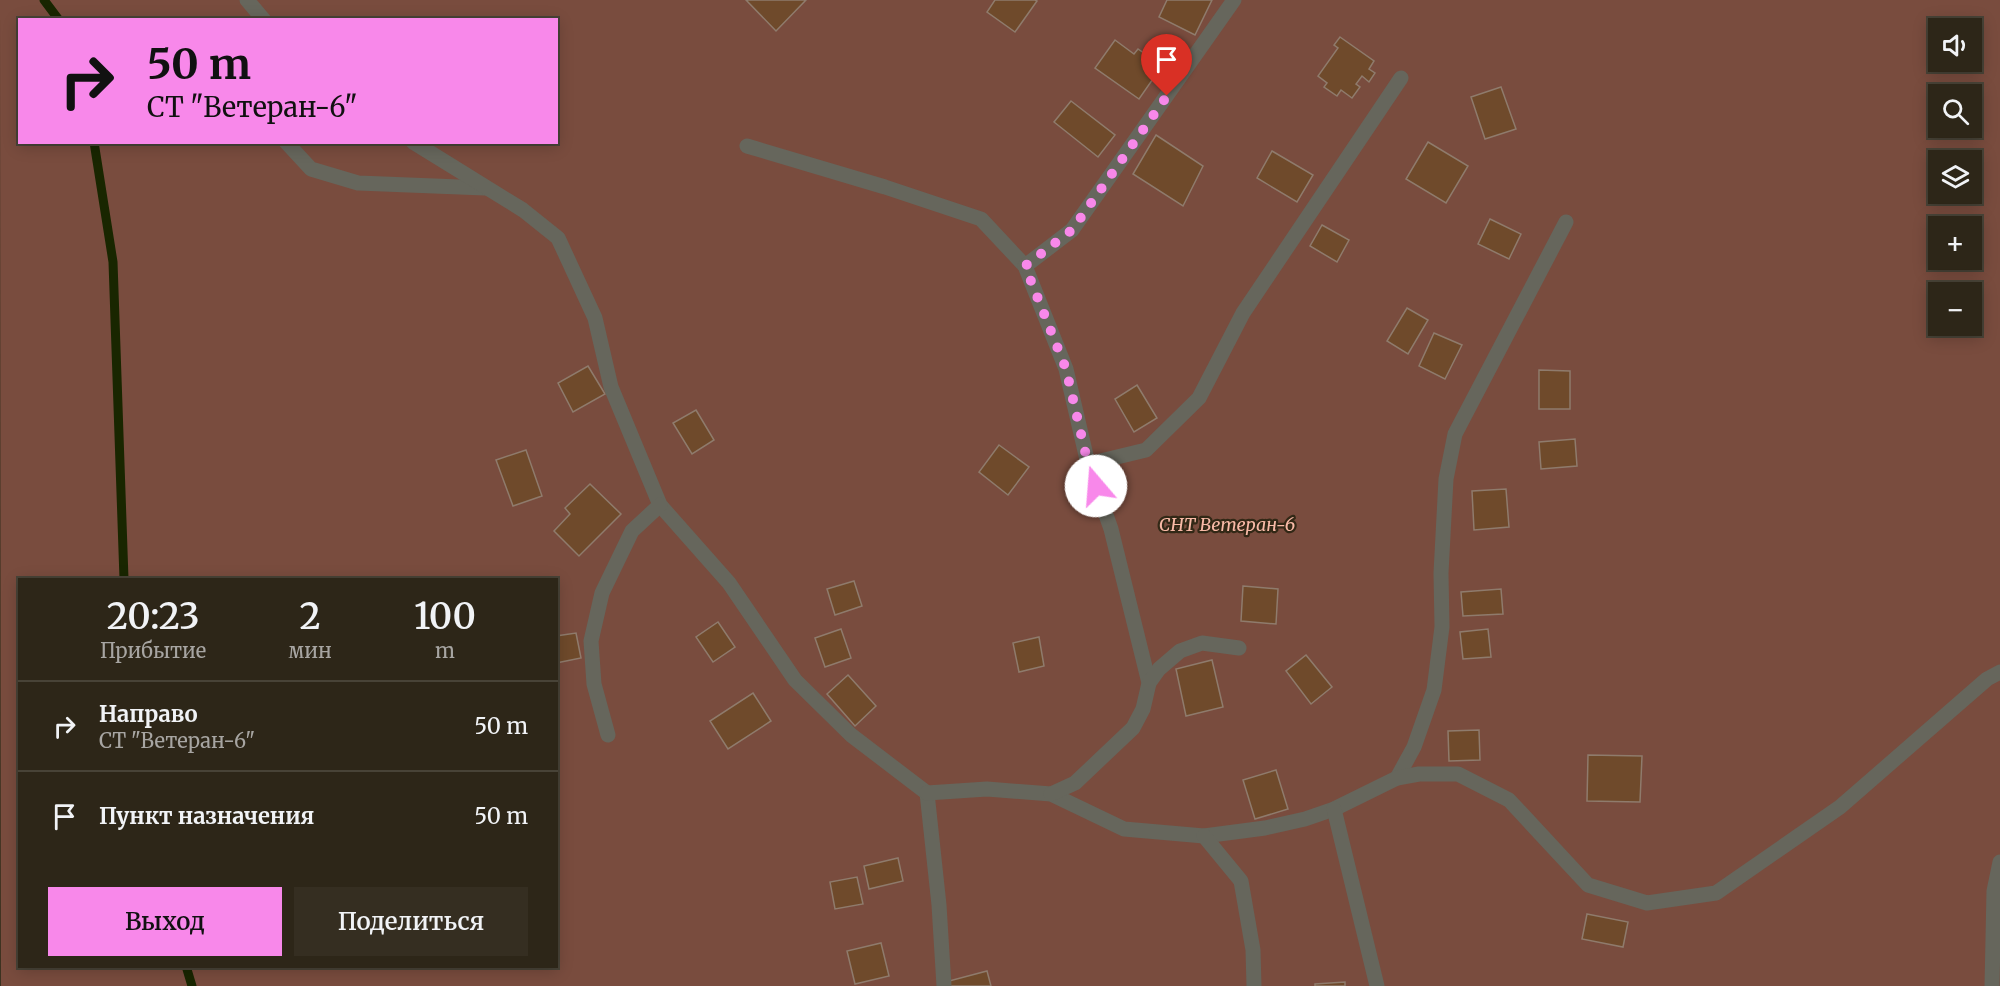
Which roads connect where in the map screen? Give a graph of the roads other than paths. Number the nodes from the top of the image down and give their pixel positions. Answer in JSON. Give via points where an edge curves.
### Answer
{"nodes":[{"id":1,"x":247,"y":0,"type":"edge"},
{"id":2,"x":1234,"y":0,"type":"edge"},
{"id":3,"x":252,"y":18,"type":"edge"},
{"id":4,"x":262,"y":18,"type":"edge"},
{"id":5,"x":1401,"y":78,"type":"dead end"},
{"id":6,"x":288,"y":144,"type":"edge"},
{"id":7,"x":416,"y":144,"type":"edge"},
{"id":8,"x":747,"y":146,"type":"dead end"},
{"id":9,"x":488,"y":188,"type":"junction"},
{"id":10,"x":1566,"y":222,"type":"dead end"},
{"id":11,"x":1025,"y":266,"type":"junction"},
{"id":12,"x":1088,"y":464,"type":"junction"},
{"id":13,"x":660,"y":505,"type":"junction"},
{"id":14,"x":1239,"y":648,"type":"dead end"},
{"id":15,"x":2000,"y":672,"type":"edge"},
{"id":16,"x":1149,"y":683,"type":"junction"},
{"id":17,"x":608,"y":735,"type":"dead end"},
{"id":18,"x":1397,"y":778,"type":"junction"},
{"id":19,"x":927,"y":793,"type":"junction"},
{"id":20,"x":1051,"y":794,"type":"junction"},
{"id":21,"x":1334,"y":809,"type":"junction"},
{"id":22,"x":1204,"y":836,"type":"junction"},
{"id":23,"x":2000,"y":862,"type":"edge"},
{"id":24,"x":944,"y":986,"type":"edge"},
{"id":25,"x":1254,"y":986,"type":"edge"},
{"id":26,"x":1377,"y":986,"type":"edge"},
{"id":27,"x":1992,"y":986,"type":"edge"}],
"edges":[{"from":1,"to":3,"type":"lane"},
{"from":1,"to":4,"type":"lane"},
{"from":2,"to":11,"type":"lane","via":[[1072,230]]},
{"from":5,"to":12,"type":"lane","via":[[1243,312],[1199,398],[1146,450]]},
{"from":6,"to":9,"type":"lane","via":[[311,169],[358,183]]},
{"from":7,"to":9,"type":"lane"},
{"from":8,"to":11,"type":"lane","via":[[981,219]]},
{"from":9,"to":13,"type":"lane","via":[[558,238],[595,318],[611,387]]},
{"from":10,"to":18,"type":"lane","via":[[1455,434],[1446,479],[1442,627],[1434,690],[1414,747]]},
{"from":11,"to":12,"type":"lane","via":[[1066,369]]},
{"from":12,"to":16,"type":"lane","via":[[1111,529]]},
{"from":13,"to":17,"type":"lane","via":[[632,531],[602,593],[591,641],[594,684]]},
{"from":13,"to":19,"type":"lane","via":[[729,583],[795,680],[851,735]]},
{"from":14,"to":16,"type":"lane","via":[[1202,643],[1180,651]]},
{"from":15,"to":18,"type":"lane","via":[[1987,679],[1840,807],[1716,893],[1647,903],[1588,885],[1509,800],[1458,774]]},
{"from":16,"to":20,"type":"lane","via":[[1133,729],[1075,783]]},
{"from":18,"to":21,"type":"lane"},
{"from":19,"to":20,"type":"lane","via":[[987,789]]},
{"from":19,"to":24,"type":"lane"},
{"from":20,"to":22,"type":"lane","via":[[1124,829]]},
{"from":21,"to":22,"type":"lane","via":[[1265,828]]},
{"from":21,"to":26,"type":"lane"},
{"from":22,"to":25,"type":"lane","via":[[1241,881],[1253,950]]},
{"from":23,"to":27,"type":"lane","via":[[1994,891]]}]}
